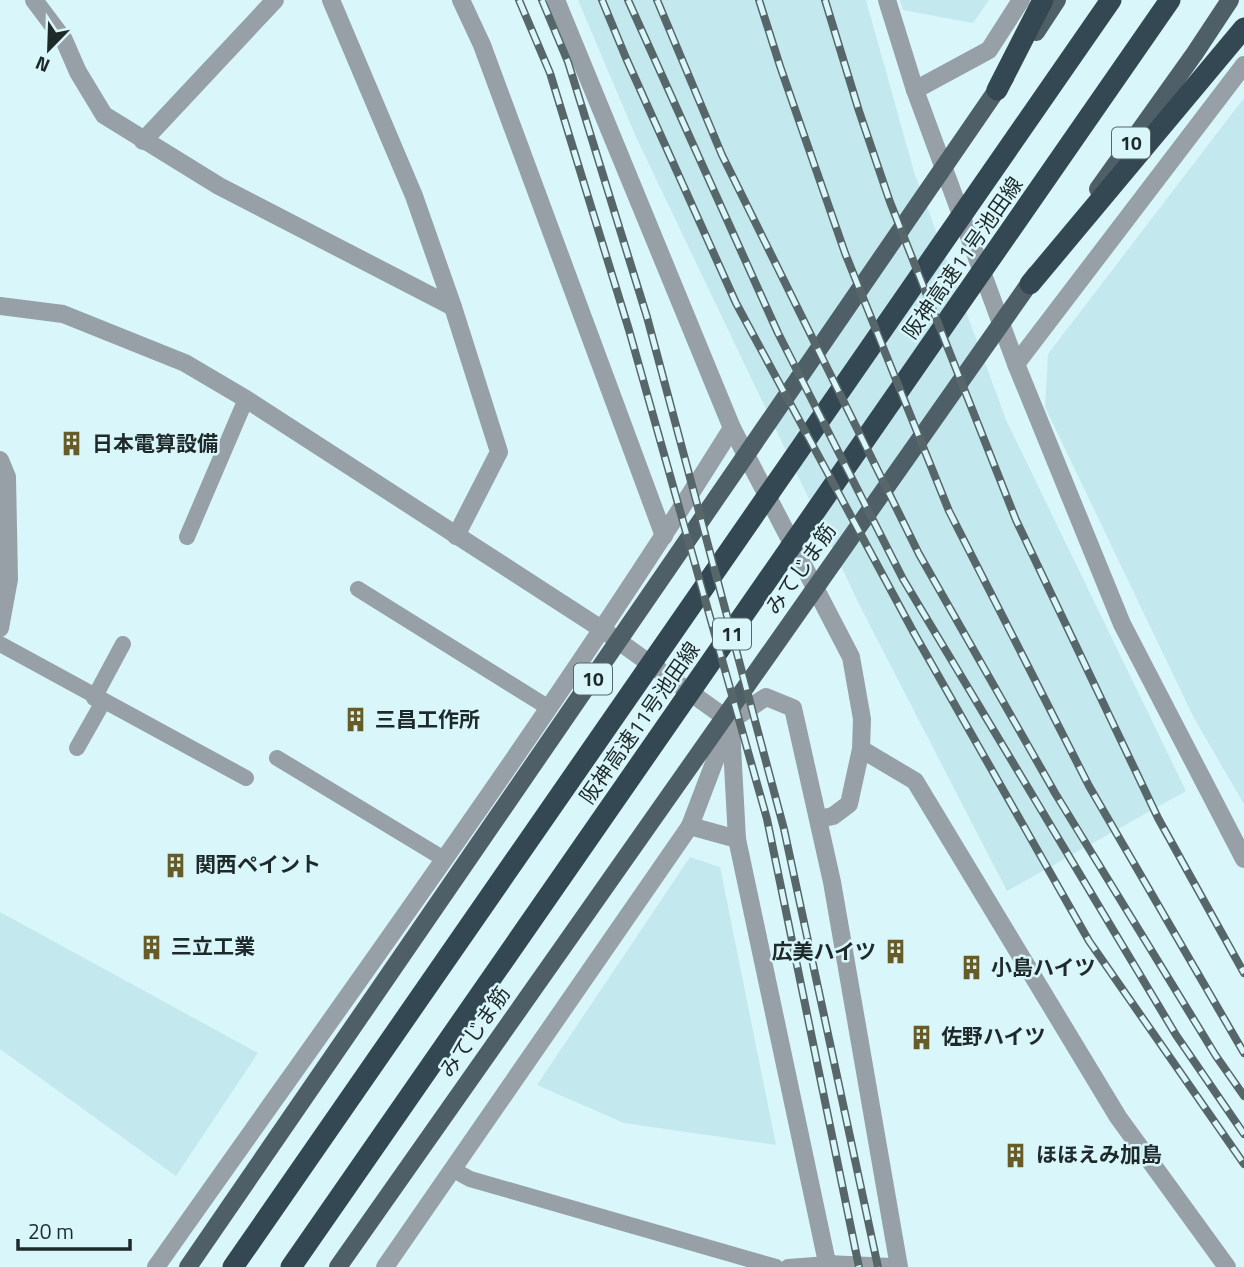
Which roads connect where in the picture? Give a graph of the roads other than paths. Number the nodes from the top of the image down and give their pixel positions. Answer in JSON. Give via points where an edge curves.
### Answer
{"nodes":[{"id":1,"x":34,"y":0,"type":"edge"},
{"id":2,"x":275,"y":0,"type":"edge"},
{"id":3,"x":331,"y":0,"type":"edge"},
{"id":4,"x":461,"y":0,"type":"edge"},
{"id":5,"x":556,"y":0,"type":"edge"},
{"id":6,"x":887,"y":0,"type":"edge"},
{"id":7,"x":1021,"y":0,"type":"edge"},
{"id":8,"x":1043,"y":0,"type":"edge"},
{"id":9,"x":1057,"y":0,"type":"edge"},
{"id":10,"x":1111,"y":0,"type":"edge"},
{"id":11,"x":1171,"y":0,"type":"edge"},
{"id":12,"x":1230,"y":0,"type":"edge"},
{"id":13,"x":1244,"y":28,"type":"edge"},
{"id":14,"x":1244,"y":65,"type":"edge"},
{"id":15,"x":915,"y":90,"type":"junction"},
{"id":16,"x":997,"y":90,"type":"junction"},
{"id":17,"x":143,"y":141,"type":"junction"},
{"id":18,"x":1030,"y":284,"type":"junction"},
{"id":19,"x":0,"y":306,"type":"edge"},
{"id":20,"x":453,"y":307,"type":"junction"},
{"id":21,"x":1016,"y":364,"type":"junction"},
{"id":22,"x":246,"y":399,"type":"junction"},
{"id":23,"x":732,"y":428,"type":"junction"},
{"id":24,"x":0,"y":460,"type":"edge"},
{"id":25,"x":456,"y":536,"type":"junction"},
{"id":26,"x":664,"y":536,"type":"junction"},
{"id":27,"x":187,"y":537,"type":"dead end"},
{"id":28,"x":358,"y":589,"type":"dead end"},
{"id":29,"x":0,"y":628,"type":"edge"},
{"id":30,"x":603,"y":630,"type":"junction"},
{"id":31,"x":0,"y":644,"type":"edge"},
{"id":32,"x":123,"y":644,"type":"dead end"},
{"id":33,"x":99,"y":700,"type":"junction"},
{"id":34,"x":550,"y":708,"type":"junction"},
{"id":35,"x":730,"y":721,"type":"junction"},
{"id":36,"x":77,"y":748,"type":"dead end"},
{"id":37,"x":861,"y":749,"type":"junction"},
{"id":38,"x":277,"y":758,"type":"dead end"},
{"id":39,"x":246,"y":778,"type":"dead end"},
{"id":40,"x":818,"y":819,"type":"junction"},
{"id":41,"x":690,"y":826,"type":"junction"},
{"id":42,"x":737,"y":839,"type":"junction"},
{"id":43,"x":444,"y":859,"type":"junction"},
{"id":44,"x":1244,"y":859,"type":"edge"},
{"id":45,"x":452,"y":1169,"type":"junction"},
{"id":46,"x":828,"y":1265,"type":"edge"},
{"id":47,"x":156,"y":1267,"type":"edge"},
{"id":48,"x":188,"y":1267,"type":"edge"},
{"id":49,"x":233,"y":1267,"type":"edge"},
{"id":50,"x":292,"y":1267,"type":"edge"},
{"id":51,"x":338,"y":1267,"type":"edge"},
{"id":52,"x":385,"y":1267,"type":"edge"},
{"id":53,"x":776,"y":1267,"type":"edge"},
{"id":54,"x":788,"y":1267,"type":"edge"},
{"id":55,"x":890,"y":1267,"type":"edge"},
{"id":56,"x":898,"y":1267,"type":"edge"},
{"id":57,"x":1227,"y":1267,"type":"edge"}],
"edges":[{"from":1,"to":17,"type":"street","via":[[64,40],[104,115]]},
{"from":2,"to":17,"type":"street"},
{"from":3,"to":20,"type":"street","via":[[414,196]]},
{"from":4,"to":26,"type":"street"},
{"from":5,"to":23,"type":"street"},
{"from":6,"to":15,"type":"street"},
{"from":7,"to":15,"type":"street","via":[[989,50]]},
{"from":8,"to":16,"type":"highway"},
{"from":9,"to":16,"type":"main road","number":"10"},
{"from":10,"to":49,"type":"highway","name":"阪神高速11号池田線","number":"11"},
{"from":11,"to":50,"type":"highway","name":"阪神高速11号池田線","number":"11"},
{"from":12,"to":18,"type":"main road","name":"みてじま筋","number":"10"},
{"from":13,"to":18,"type":"highway"},
{"from":14,"to":21,"type":"street"},
{"from":15,"to":21,"type":"street"},
{"from":16,"to":48,"type":"main road","number":"10"},
{"from":17,"to":20,"type":"street","via":[[219,186]]},
{"from":18,"to":51,"type":"main road","name":"みてじま筋","number":"10"},
{"from":19,"to":22,"type":"street","via":[[63,314],[185,363]]},
{"from":20,"to":25,"type":"street","via":[[499,452]]},
{"from":21,"to":44,"type":"street","via":[[1122,624]]},
{"from":22,"to":25,"type":"street"},
{"from":22,"to":27,"type":"lane"},
{"from":23,"to":26,"type":"street"},
{"from":23,"to":37,"type":"street","via":[[851,657],[862,719]]},
{"from":24,"to":29,"type":"street","via":[[6,477],[9,579]]},
{"from":25,"to":30,"type":"street"},
{"from":26,"to":30,"type":"street"},
{"from":28,"to":34,"type":"lane"},
{"from":30,"to":34,"type":"street"},
{"from":30,"to":35,"type":"street"},
{"from":31,"to":33,"type":"lane"},
{"from":32,"to":33,"type":"lane"},
{"from":33,"to":36,"type":"lane"},
{"from":33,"to":39,"type":"lane"},
{"from":34,"to":43,"type":"street"},
{"from":35,"to":40,"type":"street","via":[[765,697],[793,708]]},
{"from":35,"to":41,"type":"street"},
{"from":35,"to":42,"type":"street"},
{"from":37,"to":40,"type":"street","via":[[849,804]]},
{"from":37,"to":57,"type":"street","via":[[915,781],[1118,1116]]},
{"from":38,"to":43,"type":"lane"},
{"from":40,"to":56,"type":"street"},
{"from":41,"to":42,"type":"street"},
{"from":41,"to":45,"type":"street"},
{"from":42,"to":46,"type":"street"},
{"from":43,"to":47,"type":"street"},
{"from":45,"to":52,"type":"street"},
{"from":45,"to":53,"type":"lane","via":[[470,1179]]},
{"from":46,"to":54,"type":"lane"},
{"from":46,"to":55,"type":"street"}]}
